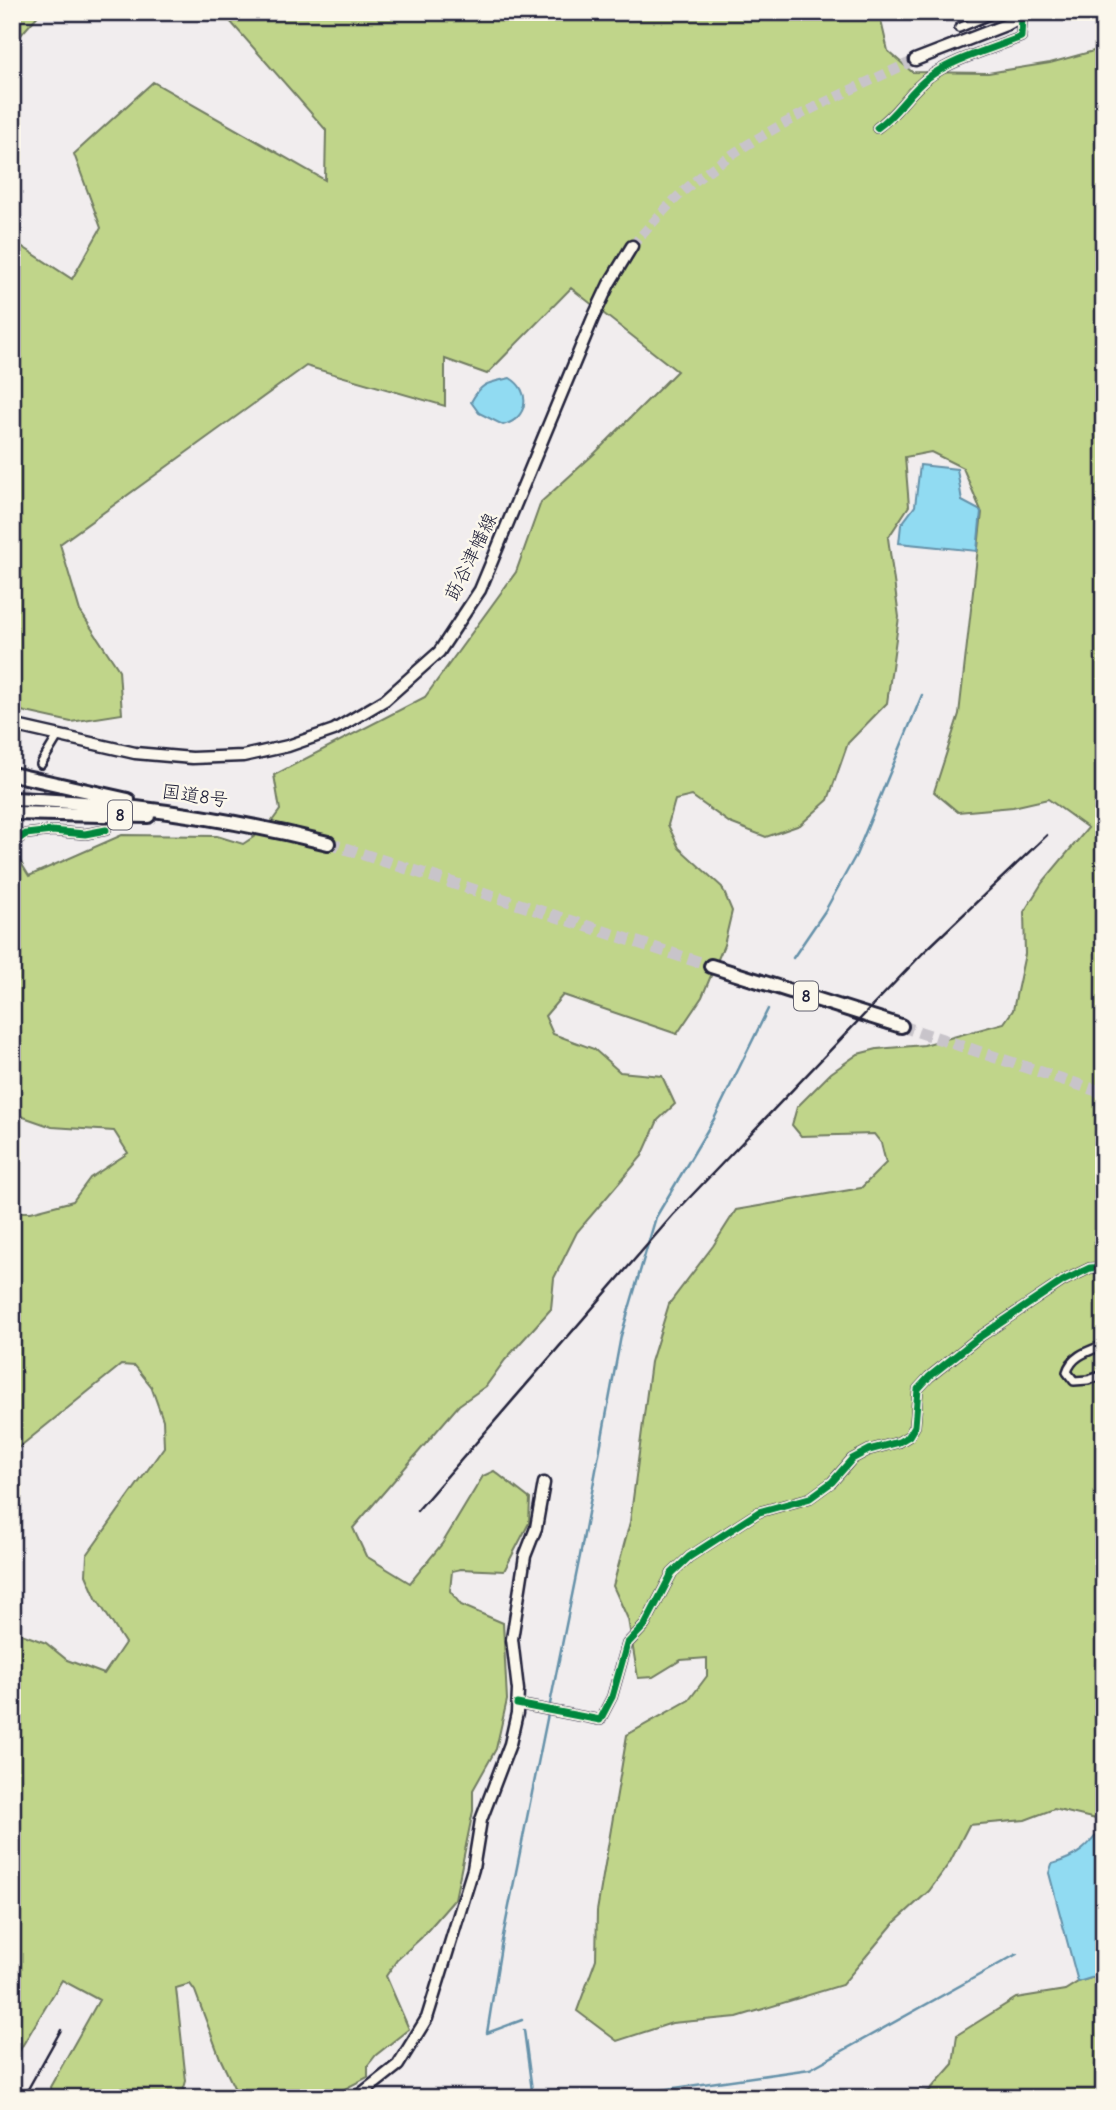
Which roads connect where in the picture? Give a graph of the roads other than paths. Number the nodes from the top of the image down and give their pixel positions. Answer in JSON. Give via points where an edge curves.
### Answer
{"nodes":[{"id":1,"x":996,"y":12,"type":"edge"},
{"id":2,"x":1026,"y":15,"type":"edge"},
{"id":3,"x":959,"y":28,"type":"dead end"},
{"id":4,"x":915,"y":60,"type":"tunnel mouth"},
{"id":5,"x":877,"y":128,"type":"dead end"},
{"id":6,"x":632,"y":246,"type":"tunnel mouth"},
{"id":7,"x":12,"y":725,"type":"edge"},
{"id":8,"x":58,"y":736,"type":"junction"},
{"id":9,"x":41,"y":764,"type":"tunnel mouth"},
{"id":10,"x":12,"y":774,"type":"edge"},
{"id":11,"x":12,"y":799,"type":"edge"},
{"id":12,"x":140,"y":808,"type":"junction"},
{"id":13,"x":12,"y":813,"type":"edge"},
{"id":14,"x":229,"y":821,"type":"junction"},
{"id":15,"x":106,"y":830,"type":"dead end"},
{"id":16,"x":12,"y":843,"type":"edge"},
{"id":17,"x":328,"y":843,"type":"tunnel mouth"},
{"id":18,"x":711,"y":966,"type":"tunnel mouth"},
{"id":19,"x":901,"y":1026,"type":"tunnel mouth"},
{"id":20,"x":1104,"y":1267,"type":"edge"},
{"id":21,"x":1104,"y":1345,"type":"edge"},
{"id":22,"x":1104,"y":1375,"type":"edge"},
{"id":23,"x":544,"y":1483,"type":"dead end"},
{"id":24,"x":517,"y":1704,"type":"junction"},
{"id":25,"x":356,"y":2098,"type":"edge"}],
"edges":[{"from":1,"to":3,"type":"street"},
{"from":2,"to":4,"type":"main road"},
{"from":2,"to":5,"type":"street","via":[[1020,37],[942,69]]},
{"from":6,"to":8,"type":"main road","name":"莇谷津幡線","via":[[593,318],[480,590],[439,652],[385,700],[334,730],[243,756],[192,758],[135,752]]},
{"from":7,"to":8,"type":"main road","name":"莇谷津幡線"},
{"from":8,"to":9,"type":"street"},
{"from":10,"to":12,"type":"highway","number":"8","via":[[125,798]]},
{"from":11,"to":12,"type":"highway","name":"国道8号","number":"8"},
{"from":12,"to":14,"type":"highway","name":"国道8号","number":"8"},
{"from":13,"to":14,"type":"highway","number":"8"},
{"from":14,"to":17,"type":"highway","name":"国道8号","number":"8"},
{"from":15,"to":16,"type":"street","via":[[26,834]]},
{"from":18,"to":19,"type":"highway","number":"8"},
{"from":20,"to":24,"type":"street","via":[[1090,1268],[1063,1281],[929,1377],[918,1389],[915,1426],[909,1436],[852,1459],[810,1498],[759,1512],[689,1557],[672,1573],[645,1625],[627,1644],[612,1697],[600,1720]]},
{"from":21,"to":22,"type":"street","via":[[1077,1357],[1067,1372],[1074,1381]]},
{"from":23,"to":24,"type":"main road","via":[[536,1528],[525,1556],[512,1639]]},
{"from":24,"to":25,"type":"main road","via":[[510,1744],[481,1820],[473,1869],[427,2018],[398,2065]]}]}
